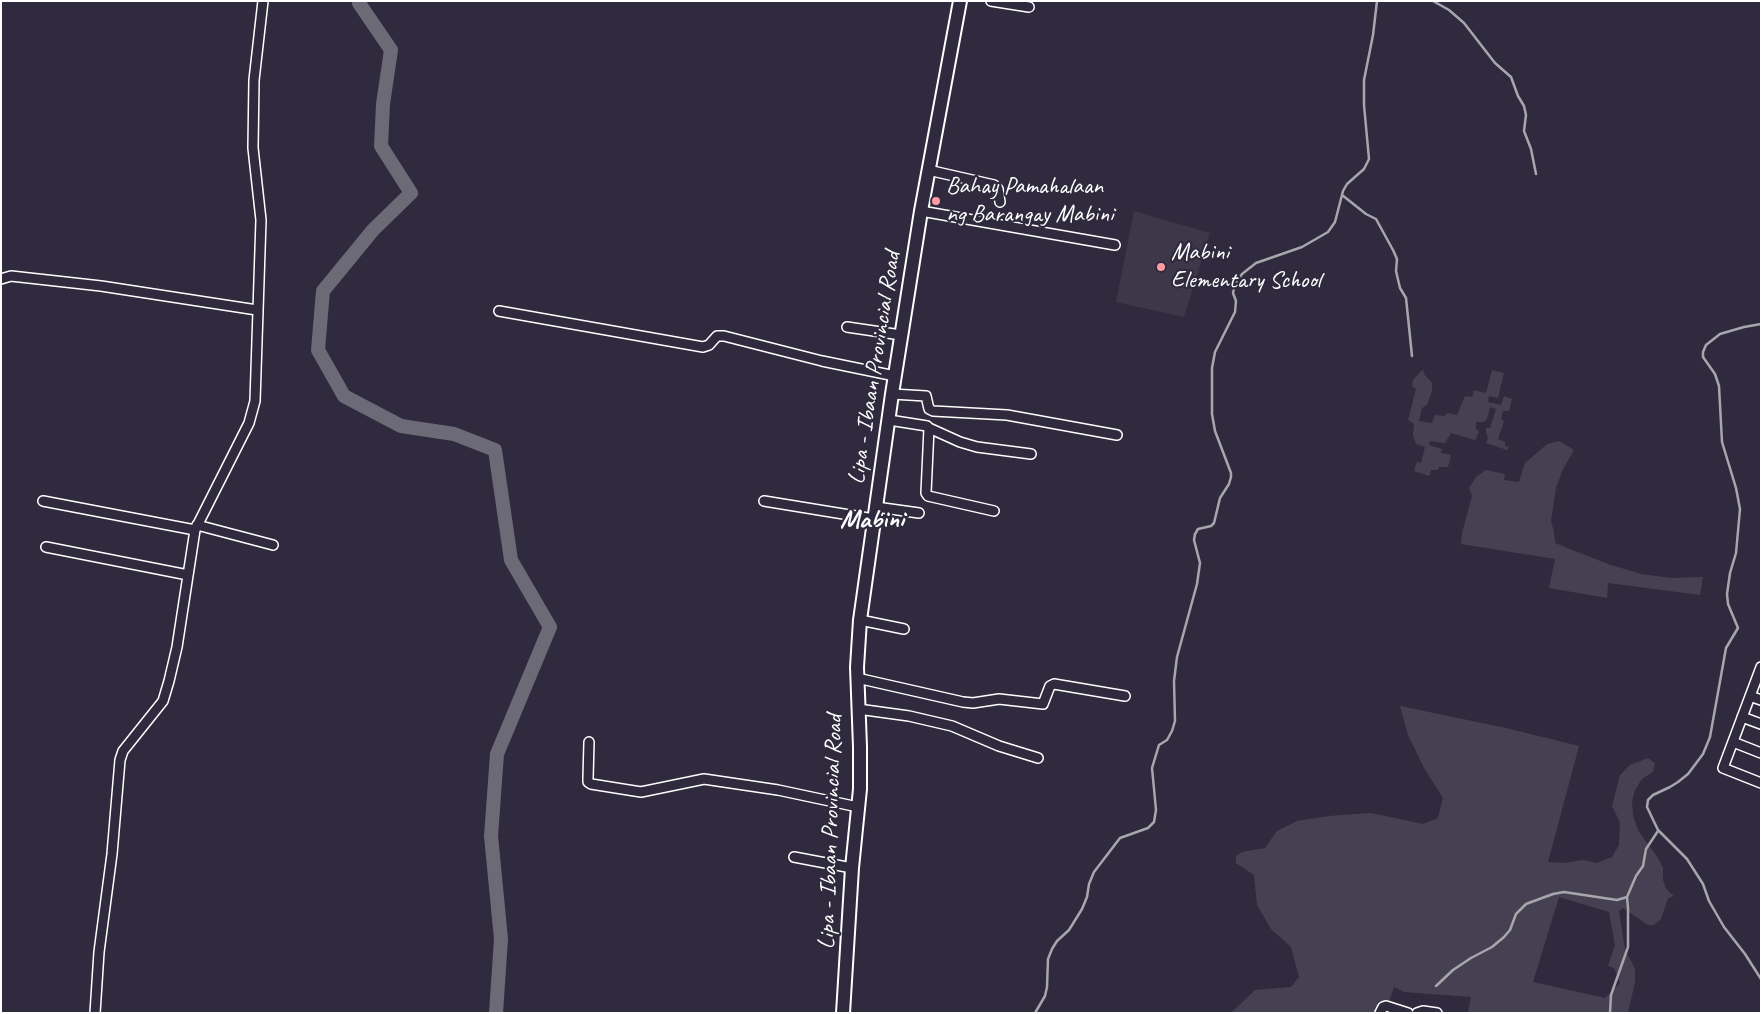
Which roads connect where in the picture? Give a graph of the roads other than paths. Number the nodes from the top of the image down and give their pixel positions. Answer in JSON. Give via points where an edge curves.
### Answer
{"nodes":[{"id":1,"x":263,"y":1,"type":"edge"},
{"id":2,"x":960,"y":1,"type":"edge"},
{"id":3,"x":991,"y":1,"type":"edge"},
{"id":4,"x":1029,"y":7,"type":"dead end"},
{"id":5,"x":928,"y":170,"type":"junction"},
{"id":6,"x":1000,"y":202,"type":"dead end"},
{"id":7,"x":921,"y":211,"type":"junction"},
{"id":8,"x":1115,"y":246,"type":"dead end"},
{"id":9,"x":1,"y":279,"type":"edge"},
{"id":10,"x":257,"y":310,"type":"junction"},
{"id":11,"x":499,"y":310,"type":"dead end"},
{"id":12,"x":847,"y":327,"type":"dead end"},
{"id":13,"x":901,"y":335,"type":"junction"},
{"id":14,"x":895,"y":376,"type":"junction"},
{"id":15,"x":892,"y":394,"type":"junction"},
{"id":16,"x":888,"y":420,"type":"junction"},
{"id":17,"x":929,"y":428,"type":"junction"},
{"id":18,"x":1117,"y":435,"type":"dead end"},
{"id":19,"x":1031,"y":454,"type":"dead end"},
{"id":20,"x":43,"y":501,"type":"dead end"},
{"id":21,"x":764,"y":501,"type":"dead end"},
{"id":22,"x":994,"y":511,"type":"dead end"},
{"id":23,"x":875,"y":513,"type":"junction"},
{"id":24,"x":919,"y":513,"type":"dead end"},
{"id":25,"x":196,"y":527,"type":"junction"},
{"id":26,"x":273,"y":545,"type":"dead end"},
{"id":27,"x":46,"y":547,"type":"dead end"},
{"id":28,"x":188,"y":575,"type":"junction"},
{"id":29,"x":860,"y":620,"type":"junction"},
{"id":30,"x":904,"y":629,"type":"dead end"},
{"id":31,"x":1760,"y":671,"type":"edge"},
{"id":32,"x":857,"y":678,"type":"junction"},
{"id":33,"x":1125,"y":696,"type":"dead end"},
{"id":34,"x":1750,"y":696,"type":"junction"},
{"id":35,"x":1761,"y":700,"type":"edge"},
{"id":36,"x":858,"y":709,"type":"junction"},
{"id":37,"x":1742,"y":717,"type":"junction"},
{"id":38,"x":1761,"y":724,"type":"edge"},
{"id":39,"x":589,"y":742,"type":"dead end"},
{"id":40,"x":1733,"y":742,"type":"junction"},
{"id":41,"x":1761,"y":753,"type":"edge"},
{"id":42,"x":1038,"y":758,"type":"dead end"},
{"id":43,"x":1723,"y":768,"type":"junction"},
{"id":44,"x":1720,"y":778,"type":"dead end"},
{"id":45,"x":1761,"y":783,"type":"edge"},
{"id":46,"x":858,"y":807,"type":"junction"},
{"id":47,"x":794,"y":857,"type":"dead end"},
{"id":48,"x":852,"y":868,"type":"junction"},
{"id":49,"x":95,"y":1013,"type":"edge"},
{"id":50,"x":843,"y":1013,"type":"edge"},
{"id":51,"x":1380,"y":1013,"type":"edge"},
{"id":52,"x":1408,"y":1013,"type":"edge"},
{"id":53,"x":1417,"y":1013,"type":"edge"},
{"id":54,"x":1437,"y":1013,"type":"edge"}],
"edges":[{"from":1,"to":10,"type":"street","via":[[254,80],[253,148],[261,220]]},
{"from":2,"to":5,"type":"main road","name":"Lipa - Ibaan Provincial Road"},
{"from":3,"to":4,"type":"street"},
{"from":5,"to":6,"type":"street","via":[[994,185]]},
{"from":5,"to":7,"type":"main road","name":"Lipa - Ibaan Provincial Road"},
{"from":7,"to":8,"type":"street"},
{"from":7,"to":13,"type":"main road","name":"Lipa - Ibaan Provincial Road"},
{"from":9,"to":10,"type":"street","via":[[12,276],[100,286]]},
{"from":10,"to":25,"type":"street","via":[[255,401],[249,423]]},
{"from":11,"to":14,"type":"street","via":[[703,347],[717,336],[724,336]]},
{"from":12,"to":13,"type":"street"},
{"from":13,"to":14,"type":"main road","name":"Lipa - Ibaan Provincial Road"},
{"from":14,"to":15,"type":"main road","name":"Lipa - Ibaan Provincial Road"},
{"from":15,"to":16,"type":"main road","name":"Lipa - Ibaan Provincial Road"},
{"from":15,"to":18,"type":"street","via":[[924,396],[933,411],[1006,415]]},
{"from":16,"to":17,"type":"street"},
{"from":16,"to":23,"type":"main road","name":"Lipa - Ibaan Provincial Road"},
{"from":17,"to":19,"type":"street","via":[[977,447]]},
{"from":17,"to":22,"type":"street","via":[[928,496]]},
{"from":20,"to":25,"type":"street"},
{"from":21,"to":23,"type":"street"},
{"from":23,"to":24,"type":"street"},
{"from":23,"to":29,"type":"main road","name":"Lipa - Ibaan Provincial Road"},
{"from":25,"to":26,"type":"street"},
{"from":25,"to":28,"type":"street"},
{"from":27,"to":28,"type":"street"},
{"from":28,"to":49,"type":"street","via":[[170,682],[163,701],[123,751],[120,760]]},
{"from":29,"to":30,"type":"street"},
{"from":29,"to":32,"type":"main road","name":"Lipa - Ibaan Provincial Road"},
{"from":31,"to":34,"type":"street"},
{"from":32,"to":33,"type":"street","via":[[973,703],[999,699],[1043,704],[1050,686],[1054,684]]},
{"from":32,"to":36,"type":"main road","name":"Lipa - Ibaan Provincial Road"},
{"from":34,"to":35,"type":"street"},
{"from":34,"to":37,"type":"street"},
{"from":36,"to":42,"type":"street","via":[[952,726]]},
{"from":36,"to":46,"type":"main road","name":"Lipa - Ibaan Provincial Road"},
{"from":37,"to":38,"type":"street"},
{"from":37,"to":40,"type":"street"},
{"from":39,"to":46,"type":"street","via":[[588,782],[591,784],[641,792],[704,779]]},
{"from":40,"to":41,"type":"street"},
{"from":40,"to":43,"type":"street"},
{"from":43,"to":44,"type":"street"},
{"from":43,"to":45,"type":"street"},
{"from":46,"to":48,"type":"main road","name":"Lipa - Ibaan Provincial Road"},
{"from":47,"to":48,"type":"street"},
{"from":48,"to":50,"type":"main road","name":"Lipa - Ibaan Provincial Road"},
{"from":51,"to":52,"type":"street","via":[[1384,1006]]},
{"from":53,"to":54,"type":"street"}]}
